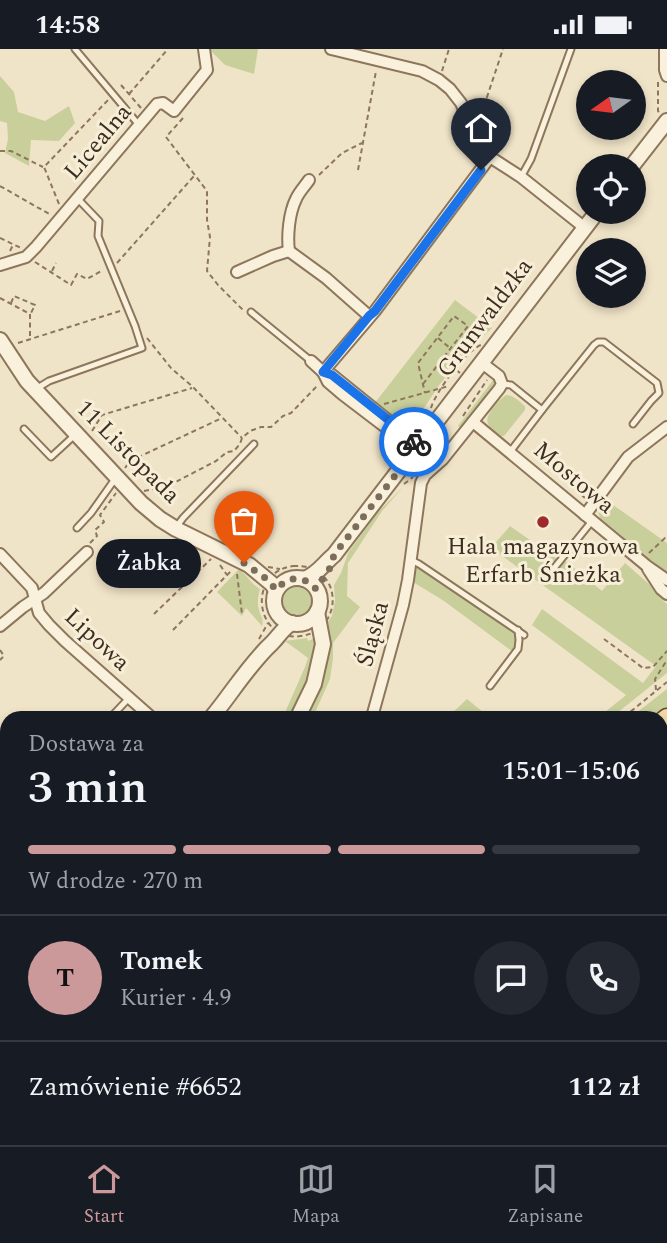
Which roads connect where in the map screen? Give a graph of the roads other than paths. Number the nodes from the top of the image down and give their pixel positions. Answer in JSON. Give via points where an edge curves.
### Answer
{"nodes":[{"id":1,"x":75,"y":49,"type":"edge"},
{"id":2,"x":204,"y":49,"type":"edge"},
{"id":3,"x":331,"y":49,"type":"edge"},
{"id":4,"x":571,"y":49,"type":"edge"},
{"id":5,"x":665,"y":49,"type":"edge"},
{"id":6,"x":663,"y":76,"type":"edge"},
{"id":7,"x":664,"y":119,"type":"edge"},
{"id":8,"x":139,"y":125,"type":"junction"},
{"id":9,"x":640,"y":154,"type":"edge"},
{"id":10,"x":490,"y":157,"type":"junction"},
{"id":11,"x":521,"y":177,"type":"junction"},
{"id":12,"x":309,"y":180,"type":"road end"},
{"id":13,"x":77,"y":198,"type":"junction"},
{"id":14,"x":588,"y":224,"type":"edge"},
{"id":15,"x":585,"y":228,"type":"junction"},
{"id":16,"x":289,"y":251,"type":"junction"},
{"id":17,"x":0,"y":265,"type":"edge"},
{"id":18,"x":237,"y":272,"type":"dead end"},
{"id":19,"x":251,"y":312,"type":"dead end"},
{"id":20,"x":369,"y":316,"type":"junction"},
{"id":21,"x":5,"y":343,"type":"edge"},
{"id":22,"x":311,"y":361,"type":"joint"},
{"id":23,"x":482,"y":363,"type":"junction"},
{"id":24,"x":322,"y":377,"type":"junction"},
{"id":25,"x":502,"y":384,"type":"junction"},
{"id":26,"x":35,"y":390,"type":"junction"},
{"id":27,"x":542,"y":410,"type":"junction"},
{"id":28,"x":473,"y":422,"type":"junction"},
{"id":29,"x":633,"y":424,"type":"dead end"},
{"id":30,"x":667,"y":427,"type":"edge"},
{"id":31,"x":24,"y":429,"type":"dead end"},
{"id":32,"x":82,"y":436,"type":"junction"},
{"id":33,"x":254,"y":444,"type":"dead end"},
{"id":34,"x":417,"y":447,"type":"junction"},
{"id":35,"x":510,"y":452,"type":"junction"},
{"id":36,"x":405,"y":463,"type":"junction"},
{"id":37,"x":119,"y":475,"type":"junction"},
{"id":38,"x":420,"y":478,"type":"junction"},
{"id":39,"x":589,"y":518,"type":"junction"},
{"id":40,"x":77,"y":528,"type":"dead end"},
{"id":41,"x":176,"y":529,"type":"junction"},
{"id":42,"x":88,"y":548,"type":"road end"},
{"id":43,"x":0,"y":554,"type":"edge"},
{"id":44,"x":411,"y":560,"type":"junction"},
{"id":45,"x":644,"y":564,"type":"junction"},
{"id":46,"x":551,"y":572,"type":"dead end"},
{"id":47,"x":280,"y":577,"type":"junction"},
{"id":48,"x":319,"y":579,"type":"junction"},
{"id":49,"x":667,"y":580,"type":"edge"},
{"id":50,"x":667,"y":594,"type":"edge"},
{"id":51,"x":35,"y":599,"type":"junction"},
{"id":52,"x":317,"y":612,"type":"junction"},
{"id":53,"x":282,"y":624,"type":"junction"},
{"id":54,"x":0,"y":626,"type":"edge"},
{"id":55,"x":317,"y":631,"type":"junction"},
{"id":56,"x":490,"y":686,"type":"dead end"},
{"id":57,"x":129,"y":698,"type":"junction"},
{"id":58,"x":117,"y":711,"type":"edge"},
{"id":59,"x":143,"y":711,"type":"edge"},
{"id":60,"x":216,"y":711,"type":"edge"},
{"id":61,"x":301,"y":711,"type":"edge"},
{"id":62,"x":374,"y":711,"type":"edge"}],
"edges":[{"from":1,"to":8,"type":"lane"},
{"from":2,"to":8,"type":"street","name":"Licealna","via":[[207,70],[174,111],[158,104]]},
{"from":3,"to":10,"type":"street","via":[[422,71],[439,80],[461,103]]},
{"from":4,"to":11,"type":"lane"},
{"from":5,"to":6,"type":"street"},
{"from":7,"to":9,"type":"street"},
{"from":8,"to":13,"type":"street","name":"Licealna"},
{"from":10,"to":11,"type":"street"},
{"from":10,"to":20,"type":"street"},
{"from":11,"to":15,"type":"street"},
{"from":12,"to":16,"type":"street","via":[[295,200]]},
{"from":13,"to":17,"type":"street","name":"Licealna","via":[[26,257]]},
{"from":13,"to":26,"type":"lane","via":[[99,221],[98,236],[142,348]]},
{"from":14,"to":15,"type":"street","name":"Grunwaldzka"},
{"from":15,"to":23,"type":"street","name":"Grunwaldzka"},
{"from":16,"to":18,"type":"street"},
{"from":16,"to":20,"type":"street"},
{"from":19,"to":22,"type":"lane"},
{"from":20,"to":24,"type":"street"},
{"from":21,"to":26,"type":"street","name":"11 Listopada"},
{"from":22,"to":24,"type":"street"},
{"from":23,"to":25,"type":"street"},
{"from":23,"to":34,"type":"street","name":"Grunwaldzka"},
{"from":24,"to":34,"type":"street"},
{"from":25,"to":27,"type":"lane"},
{"from":25,"to":28,"type":"street"},
{"from":26,"to":32,"type":"street","name":"11 Listopada"},
{"from":27,"to":29,"type":"lane","via":[[594,345],[604,342],[657,383],[659,393]]},
{"from":27,"to":35,"type":"lane"},
{"from":28,"to":35,"type":"street","name":"Mostowa"},
{"from":28,"to":38,"type":"street","via":[[443,459]]},
{"from":30,"to":39,"type":"street","via":[[628,457]]},
{"from":31,"to":32,"type":"lane","via":[[51,457]]},
{"from":32,"to":37,"type":"street","name":"11 Listopada"},
{"from":33,"to":41,"type":"lane"},
{"from":34,"to":36,"type":"street","name":"Grunwaldzka"},
{"from":35,"to":39,"type":"street","name":"Mostowa"},
{"from":36,"to":38,"type":"street"},
{"from":36,"to":48,"type":"street","name":"Grunwaldzka"},
{"from":37,"to":40,"type":"lane"},
{"from":37,"to":41,"type":"street","name":"11 Listopada","via":[[141,503]]},
{"from":38,"to":44,"type":"street","name":"Śląska"},
{"from":39,"to":45,"type":"street","name":"Mostowa"},
{"from":39,"to":46,"type":"lane"},
{"from":41,"to":47,"type":"street","name":"11 Listopada"},
{"from":42,"to":51,"type":"street"},
{"from":43,"to":51,"type":"street","name":"Lipowa","via":[[32,588]]},
{"from":44,"to":56,"type":"lane","via":[[521,633],[518,649]]},
{"from":44,"to":62,"type":"street","name":"Śląska"},
{"from":45,"to":49,"type":"street","name":"Mostowa"},
{"from":45,"to":50,"type":"street","name":"Mostowa"},
{"from":47,"to":48,"type":"street"},
{"from":47,"to":53,"type":"street","via":[[274,604]]},
{"from":48,"to":52,"type":"street"},
{"from":51,"to":54,"type":"street"},
{"from":51,"to":57,"type":"street","name":"Lipowa","via":[[49,625]]},
{"from":52,"to":53,"type":"street","via":[[310,619]]},
{"from":52,"to":55,"type":"street"},
{"from":53,"to":55,"type":"street"},
{"from":53,"to":60,"type":"street","via":[[259,648]]},
{"from":55,"to":61,"type":"street","via":[[323,644],[314,684]]},
{"from":57,"to":58,"type":"lane"},
{"from":57,"to":59,"type":"street","name":"Lipowa"}]}
